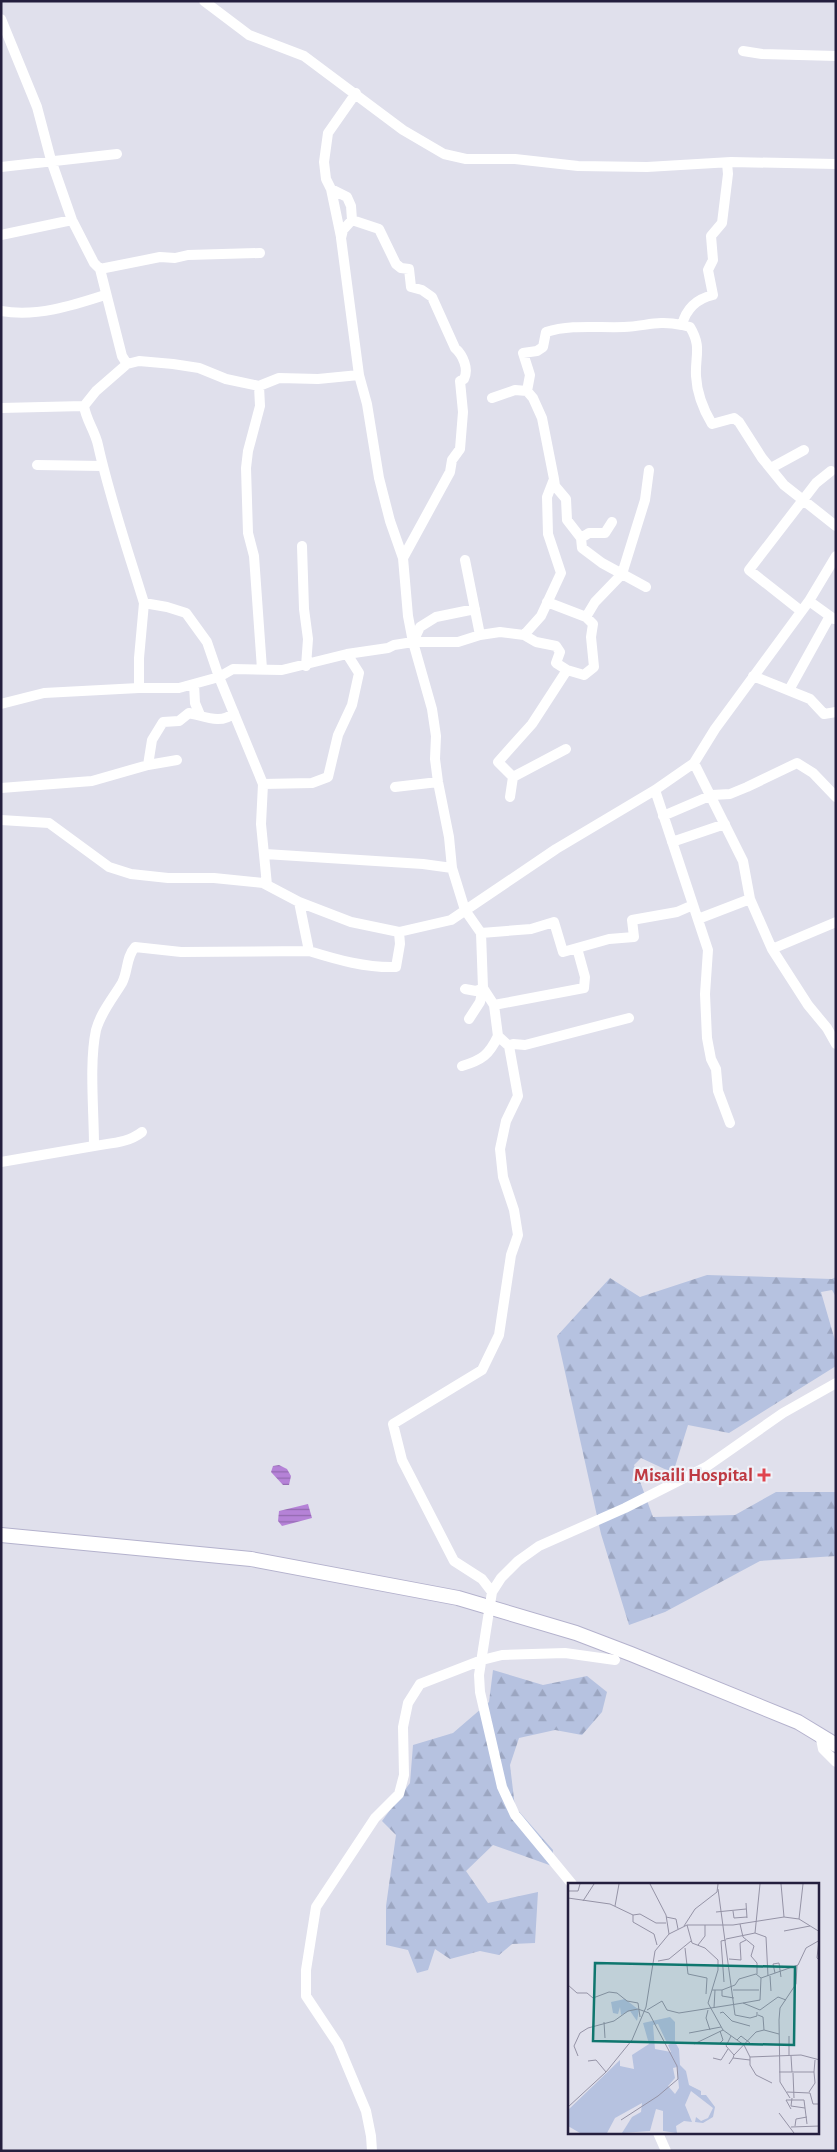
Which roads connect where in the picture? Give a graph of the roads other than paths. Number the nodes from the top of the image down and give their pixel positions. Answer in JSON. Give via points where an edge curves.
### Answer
{"nodes":[{"id":1,"x":204,"y":1,"type":"edge"},
{"id":2,"x":1,"y":19,"type":"edge"},
{"id":3,"x":743,"y":51,"type":"dead end"},
{"id":4,"x":836,"y":56,"type":"edge"},
{"id":5,"x":356,"y":93,"type":"junction"},
{"id":6,"x":117,"y":154,"type":"dead end"},
{"id":7,"x":51,"y":160,"type":"junction"},
{"id":8,"x":727,"y":163,"type":"junction"},
{"id":9,"x":836,"y":164,"type":"edge"},
{"id":10,"x":1,"y":167,"type":"edge"},
{"id":11,"x":331,"y":189,"type":"junction"},
{"id":12,"x":72,"y":220,"type":"junction"},
{"id":13,"x":352,"y":220,"type":"junction"},
{"id":14,"x":1,"y":235,"type":"edge"},
{"id":15,"x":341,"y":238,"type":"junction"},
{"id":16,"x":260,"y":253,"type":"dead end"},
{"id":17,"x":100,"y":269,"type":"junction"},
{"id":18,"x":105,"y":295,"type":"junction"},
{"id":19,"x":1,"y":310,"type":"edge"},
{"id":20,"x":682,"y":325,"type":"junction"},
{"id":21,"x":127,"y":364,"type":"junction"},
{"id":22,"x":360,"y":375,"type":"junction"},
{"id":23,"x":260,"y":386,"type":"junction"},
{"id":24,"x":527,"y":391,"type":"junction"},
{"id":25,"x":492,"y":398,"type":"dead end"},
{"id":26,"x":84,"y":406,"type":"junction"},
{"id":27,"x":1,"y":408,"type":"edge"},
{"id":28,"x":804,"y":450,"type":"dead end"},
{"id":29,"x":37,"y":465,"type":"dead end"},
{"id":30,"x":102,"y":466,"type":"junction"},
{"id":31,"x":771,"y":468,"type":"junction"},
{"id":32,"x":648,"y":470,"type":"dead end"},
{"id":33,"x":831,"y":471,"type":"dead end"},
{"id":34,"x":554,"y":479,"type":"junction"},
{"id":35,"x":802,"y":500,"type":"junction"},
{"id":36,"x":612,"y":522,"type":"dead end"},
{"id":37,"x":836,"y":526,"type":"edge"},
{"id":38,"x":581,"y":538,"type":"junction"},
{"id":39,"x":302,"y":546,"type":"dead end"},
{"id":40,"x":836,"y":556,"type":"edge"},
{"id":41,"x":403,"y":558,"type":"junction"},
{"id":42,"x":465,"y":560,"type":"dead end"},
{"id":43,"x":622,"y":574,"type":"junction"},
{"id":44,"x":646,"y":587,"type":"dead end"},
{"id":45,"x":809,"y":600,"type":"junction"},
{"id":46,"x":547,"y":602,"type":"junction"},
{"id":47,"x":144,"y":603,"type":"junction"},
{"id":48,"x":475,"y":609,"type":"junction"},
{"id":49,"x":801,"y":611,"type":"junction"},
{"id":50,"x":586,"y":617,"type":"junction"},
{"id":51,"x":833,"y":618,"type":"edge"},
{"id":52,"x":480,"y":635,"type":"junction"},
{"id":53,"x":524,"y":635,"type":"junction"},
{"id":54,"x":413,"y":642,"type":"junction"},
{"id":55,"x":348,"y":654,"type":"junction"},
{"id":56,"x":306,"y":666,"type":"junction"},
{"id":57,"x":262,"y":669,"type":"junction"},
{"id":58,"x":567,"y":670,"type":"junction"},
{"id":59,"x":753,"y":676,"type":"junction"},
{"id":60,"x":219,"y":677,"type":"junction"},
{"id":61,"x":194,"y":684,"type":"junction"},
{"id":62,"x":139,"y":688,"type":"junction"},
{"id":63,"x":790,"y":690,"type":"junction"},
{"id":64,"x":1,"y":704,"type":"edge"},
{"id":65,"x":836,"y":712,"type":"edge"},
{"id":66,"x":234,"y":713,"type":"junction"},
{"id":67,"x":200,"y":715,"type":"junction"},
{"id":68,"x":566,"y":749,"type":"dead end"},
{"id":69,"x":177,"y":760,"type":"dead end"},
{"id":70,"x":694,"y":763,"type":"junction"},
{"id":71,"x":148,"y":765,"type":"junction"},
{"id":72,"x":513,"y":777,"type":"junction"},
{"id":73,"x":438,"y":782,"type":"junction"},
{"id":74,"x":263,"y":784,"type":"junction"},
{"id":75,"x":395,"y":787,"type":"dead end"},
{"id":76,"x":1,"y":788,"type":"edge"},
{"id":77,"x":655,"y":790,"type":"junction"},
{"id":78,"x":712,"y":795,"type":"junction"},
{"id":79,"x":510,"y":797,"type":"dead end"},
{"id":80,"x":836,"y":797,"type":"edge"},
{"id":81,"x":663,"y":816,"type":"junction"},
{"id":82,"x":1,"y":820,"type":"edge"},
{"id":83,"x":725,"y":824,"type":"junction"},
{"id":84,"x":672,"y":842,"type":"junction"},
{"id":85,"x":265,"y":854,"type":"junction"},
{"id":86,"x":452,"y":868,"type":"junction"},
{"id":87,"x":267,"y":885,"type":"junction"},
{"id":88,"x":750,"y":899,"type":"junction"},
{"id":89,"x":299,"y":902,"type":"junction"},
{"id":90,"x":693,"y":905,"type":"junction"},
{"id":91,"x":465,"y":910,"type":"junction"},
{"id":92,"x":698,"y":919,"type":"junction"},
{"id":93,"x":836,"y":922,"type":"edge"},
{"id":94,"x":399,"y":932,"type":"junction"},
{"id":95,"x":481,"y":934,"type":"junction"},
{"id":96,"x":577,"y":948,"type":"junction"},
{"id":97,"x":772,"y":949,"type":"junction"},
{"id":98,"x":309,"y":951,"type":"junction"},
{"id":99,"x":482,"y":988,"type":"junction"},
{"id":100,"x":465,"y":989,"type":"dead end"},
{"id":101,"x":494,"y":1005,"type":"junction"},
{"id":102,"x":629,"y":1018,"type":"dead end"},
{"id":103,"x":469,"y":1019,"type":"dead end"},
{"id":104,"x":498,"y":1036,"type":"junction"},
{"id":105,"x":836,"y":1044,"type":"edge"},
{"id":106,"x":509,"y":1046,"type":"junction"},
{"id":107,"x":462,"y":1066,"type":"dead end"},
{"id":108,"x":730,"y":1124,"type":"dead end"},
{"id":109,"x":142,"y":1132,"type":"dead end"},
{"id":110,"x":94,"y":1146,"type":"junction"},
{"id":111,"x":1,"y":1162,"type":"edge"},
{"id":112,"x":836,"y":1383,"type":"edge"},
{"id":113,"x":1,"y":1534,"type":"edge"},
{"id":114,"x":492,"y":1592,"type":"junction"},
{"id":115,"x":489,"y":1608,"type":"junction"},
{"id":116,"x":482,"y":1660,"type":"junction"},
{"id":117,"x":615,"y":1660,"type":"dead end"},
{"id":118,"x":820,"y":1734,"type":"junction"},
{"id":119,"x":836,"y":1745,"type":"edge"},
{"id":120,"x":836,"y":1762,"type":"edge"},
{"id":121,"x":571,"y":1883,"type":"edge"},
{"id":122,"x":658,"y":2134,"type":"edge"},
{"id":123,"x":372,"y":2151,"type":"edge"},
{"id":124,"x":666,"y":2151,"type":"edge"}],
"edges":[{"from":1,"to":5,"type":"street","via":[[249,35],[304,56]]},
{"from":2,"to":7,"type":"street","via":[[37,107]]},
{"from":3,"to":4,"type":"street"},
{"from":5,"to":8,"type":"street","via":[[403,130],[444,154],[466,159],[578,166]]},
{"from":5,"to":11,"type":"street","via":[[328,133],[324,162]]},
{"from":6,"to":7,"type":"street"},
{"from":7,"to":10,"type":"street"},
{"from":7,"to":12,"type":"street"},
{"from":8,"to":9,"type":"street"},
{"from":8,"to":20,"type":"street","via":[[722,223],[711,236],[713,260],[708,270],[713,295],[688,310]]},
{"from":11,"to":13,"type":"street","via":[[347,197]]},
{"from":11,"to":15,"type":"street"},
{"from":12,"to":14,"type":"street"},
{"from":12,"to":17,"type":"street"},
{"from":13,"to":15,"type":"street"},
{"from":13,"to":41,"type":"street","via":[[379,229],[396,264],[409,269],[411,287],[432,297],[466,370],[464,379],[460,381],[463,412],[460,449]]},
{"from":15,"to":22,"type":"street"},
{"from":16,"to":17,"type":"street","via":[[160,256]]},
{"from":17,"to":18,"type":"street"},
{"from":18,"to":19,"type":"street","via":[[47,312]]},
{"from":18,"to":21,"type":"street"},
{"from":20,"to":24,"type":"street","via":[[657,322],[546,332],[543,347],[523,353],[530,375]]},
{"from":20,"to":31,"type":"street","via":[[690,327],[697,339],[699,398],[712,424],[734,418]]},
{"from":21,"to":23,"type":"street","via":[[139,361],[182,365],[226,380]]},
{"from":21,"to":26,"type":"street"},
{"from":22,"to":23,"type":"street","via":[[279,378]]},
{"from":22,"to":41,"type":"street","via":[[379,478]]},
{"from":23,"to":57,"type":"street","via":[[260,406],[246,468],[248,533],[254,556]]},
{"from":24,"to":25,"type":"street","via":[[515,390]]},
{"from":24,"to":34,"type":"street","via":[[542,418]]},
{"from":26,"to":27,"type":"street"},
{"from":26,"to":30,"type":"street","via":[[98,443]]},
{"from":28,"to":31,"type":"street"},
{"from":29,"to":30,"type":"street"},
{"from":30,"to":47,"type":"street"},
{"from":31,"to":35,"type":"street"},
{"from":32,"to":43,"type":"street","via":[[645,500]]},
{"from":33,"to":35,"type":"street"},
{"from":34,"to":38,"type":"street","via":[[555,486],[566,499],[567,520]]},
{"from":34,"to":46,"type":"street","via":[[547,497],[547,522],[561,573]]},
{"from":35,"to":37,"type":"street"},
{"from":35,"to":49,"type":"street","via":[[749,570]]},
{"from":36,"to":38,"type":"street","via":[[605,533],[589,533]]},
{"from":38,"to":43,"type":"street","via":[[582,548]]},
{"from":39,"to":56,"type":"street","via":[[308,639]]},
{"from":40,"to":45,"type":"street"},
{"from":41,"to":54,"type":"street"},
{"from":42,"to":48,"type":"street"},
{"from":43,"to":44,"type":"street"},
{"from":43,"to":50,"type":"street","via":[[595,602]]},
{"from":45,"to":49,"type":"street"},
{"from":45,"to":51,"type":"street"},
{"from":46,"to":50,"type":"street"},
{"from":46,"to":53,"type":"street","via":[[541,616]]},
{"from":47,"to":60,"type":"street","via":[[186,613],[207,642]]},
{"from":47,"to":62,"type":"street"},
{"from":48,"to":52,"type":"street"},
{"from":48,"to":54,"type":"street","via":[[436,617],[420,627]]},
{"from":49,"to":59,"type":"street"},
{"from":50,"to":58,"type":"street","via":[[593,624],[594,667],[584,676]]},
{"from":51,"to":63,"type":"street"},
{"from":52,"to":53,"type":"street","via":[[500,632]]},
{"from":52,"to":54,"type":"street","via":[[458,642]]},
{"from":53,"to":58,"type":"street","via":[[536,642],[556,646],[560,652],[556,663]]},
{"from":54,"to":55,"type":"street"},
{"from":54,"to":73,"type":"street","via":[[432,709]]},
{"from":55,"to":56,"type":"street"},
{"from":55,"to":74,"type":"street","via":[[359,672],[352,705],[338,735],[328,777],[312,784]]},
{"from":56,"to":57,"type":"street"},
{"from":57,"to":60,"type":"street","via":[[233,669]]},
{"from":58,"to":72,"type":"street","via":[[532,724],[498,762]]},
{"from":59,"to":63,"type":"street"},
{"from":59,"to":70,"type":"street"},
{"from":60,"to":61,"type":"street"},
{"from":60,"to":66,"type":"street"},
{"from":61,"to":62,"type":"street","via":[[179,688]]},
{"from":61,"to":67,"type":"street","via":[[195,703]]},
{"from":62,"to":64,"type":"street","via":[[44,693]]},
{"from":63,"to":65,"type":"street","via":[[810,699],[824,714]]},
{"from":66,"to":67,"type":"street","via":[[219,720]]},
{"from":66,"to":74,"type":"street"},
{"from":67,"to":71,"type":"street","via":[[189,713],[180,721],[163,722],[152,740]]},
{"from":68,"to":72,"type":"street"},
{"from":69,"to":71,"type":"street"},
{"from":70,"to":77,"type":"street"},
{"from":70,"to":78,"type":"street"},
{"from":71,"to":76,"type":"street","via":[[92,781]]},
{"from":72,"to":79,"type":"street"},
{"from":73,"to":75,"type":"street"},
{"from":73,"to":86,"type":"street"},
{"from":74,"to":85,"type":"street","via":[[261,824]]},
{"from":77,"to":81,"type":"street"},
{"from":77,"to":91,"type":"street","via":[[556,849]]},
{"from":78,"to":80,"type":"street","via":[[730,794],[798,763],[813,773]]},
{"from":78,"to":81,"type":"street"},
{"from":78,"to":83,"type":"street"},
{"from":81,"to":84,"type":"street"},
{"from":82,"to":87,"type":"street","via":[[49,823],[109,867],[131,874],[214,878]]},
{"from":83,"to":84,"type":"street"},
{"from":83,"to":88,"type":"street","via":[[743,861]]},
{"from":84,"to":90,"type":"street"},
{"from":85,"to":86,"type":"street"},
{"from":85,"to":87,"type":"street"},
{"from":86,"to":91,"type":"street"},
{"from":87,"to":89,"type":"street"},
{"from":88,"to":92,"type":"street"},
{"from":88,"to":97,"type":"street"},
{"from":89,"to":94,"type":"street","via":[[351,922]]},
{"from":89,"to":98,"type":"street"},
{"from":90,"to":92,"type":"street"},
{"from":90,"to":96,"type":"street","via":[[677,912],[632,920],[634,937],[609,939]]},
{"from":91,"to":94,"type":"street","via":[[451,920]]},
{"from":91,"to":95,"type":"street"},
{"from":92,"to":108,"type":"street","via":[[708,950],[707,1038],[716,1069],[718,1091]]},
{"from":93,"to":97,"type":"street"},
{"from":94,"to":98,"type":"street","via":[[396,968],[344,962]]},
{"from":95,"to":96,"type":"street","via":[[531,929],[554,922],[562,952]]},
{"from":95,"to":99,"type":"street"},
{"from":96,"to":101,"type":"street","via":[[585,977],[584,988]]},
{"from":97,"to":105,"type":"street"},
{"from":98,"to":110,"type":"street","via":[[181,952],[135,947],[122,982],[96,1030]]},
{"from":99,"to":100,"type":"street"},
{"from":99,"to":101,"type":"street"},
{"from":99,"to":103,"type":"street","via":[[480,1002]]},
{"from":101,"to":104,"type":"street"},
{"from":102,"to":106,"type":"street","via":[[525,1045]]},
{"from":104,"to":106,"type":"street"},
{"from":104,"to":107,"type":"street","via":[[483,1058]]},
{"from":106,"to":114,"type":"street","via":[[518,1096],[506,1121],[500,1149],[503,1177],[518,1235],[511,1255],[499,1335],[482,1370],[393,1424],[402,1460],[454,1561],[482,1578]]},
{"from":109,"to":110,"type":"street","via":[[134,1139]]},
{"from":110,"to":111,"type":"street"},
{"from":112,"to":114,"type":"street","via":[[783,1413],[706,1467],[626,1508],[539,1546],[518,1561]]},
{"from":113,"to":115,"type":"main road","via":[[251,1559],[458,1598]]},
{"from":114,"to":115,"type":"street"},
{"from":115,"to":116,"type":"street"},
{"from":115,"to":118,"type":"main road","via":[[595,1640],[798,1722]]},
{"from":116,"to":117,"type":"street","via":[[523,1653],[565,1653]]},
{"from":116,"to":121,"type":"street","via":[[480,1692],[502,1787],[515,1816]]},
{"from":116,"to":123,"type":"street","via":[[420,1684],[408,1703],[403,1726],[404,1775],[399,1794],[375,1818],[316,1907],[306,1970],[306,1996],[338,2044],[366,2111]]},
{"from":118,"to":119,"type":"main road"},
{"from":118,"to":120,"type":"street","via":[[823,1749]]},
{"from":122,"to":124,"type":"street"}]}
